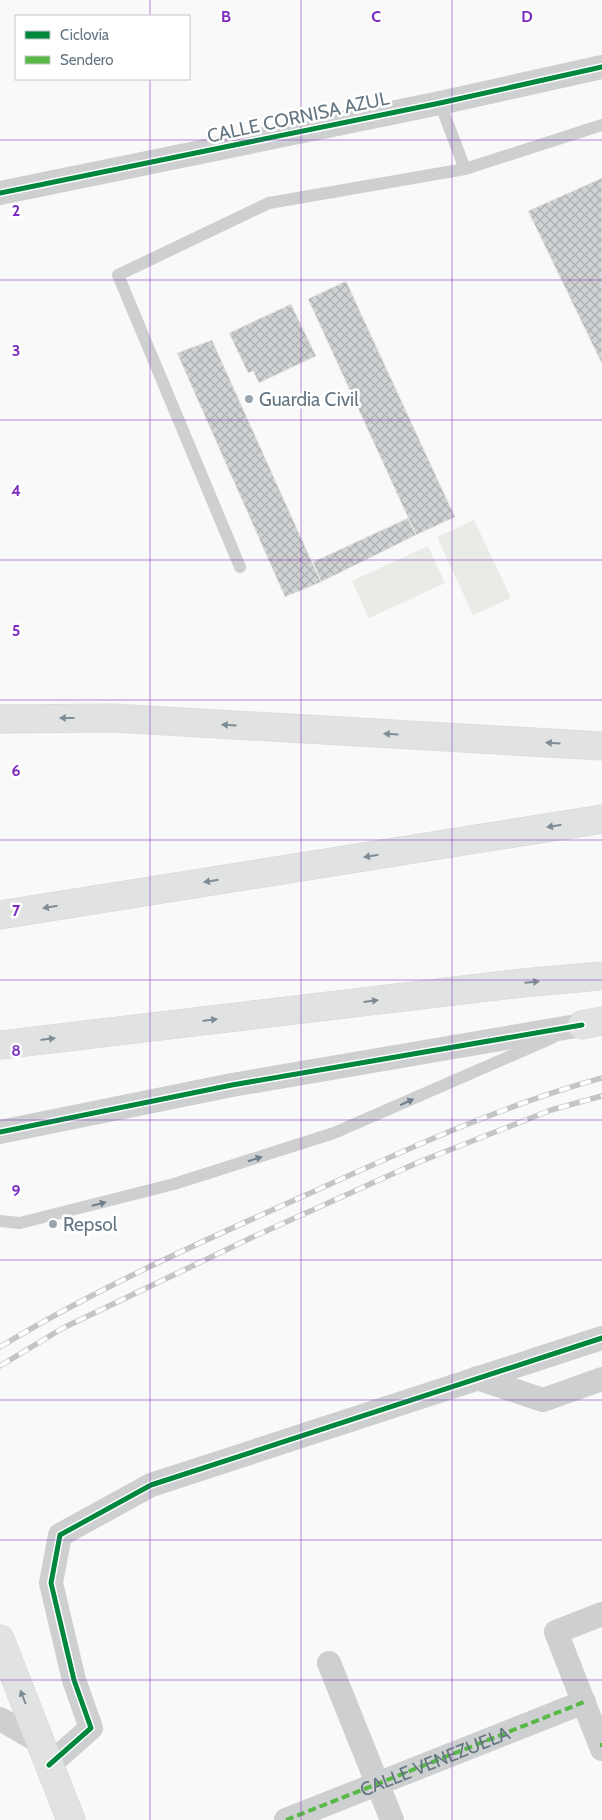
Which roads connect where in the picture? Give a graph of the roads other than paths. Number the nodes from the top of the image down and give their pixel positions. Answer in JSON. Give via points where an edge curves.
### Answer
{"nodes":[{"id":1,"x":602,"y":66,"type":"edge"},
{"id":2,"x":440,"y":103,"type":"junction"},
{"id":3,"x":602,"y":125,"type":"edge"},
{"id":4,"x":465,"y":169,"type":"junction"},
{"id":5,"x":0,"y":193,"type":"edge"},
{"id":6,"x":240,"y":567,"type":"dead end"},
{"id":7,"x":0,"y":719,"type":"edge"},
{"id":8,"x":602,"y":746,"type":"edge"},
{"id":9,"x":602,"y":818,"type":"edge"},
{"id":10,"x":0,"y":915,"type":"edge"},
{"id":11,"x":602,"y":976,"type":"edge"},
{"id":12,"x":592,"y":1023,"type":"edge"},
{"id":13,"x":0,"y":1045,"type":"edge"},
{"id":14,"x":0,"y":1132,"type":"edge"},
{"id":15,"x":0,"y":1221,"type":"edge"},
{"id":16,"x":602,"y":1338,"type":"edge"},
{"id":17,"x":477,"y":1378,"type":"junction"},
{"id":18,"x":602,"y":1379,"type":"edge"},
{"id":19,"x":602,"y":1614,"type":"edge"},
{"id":20,"x":0,"y":1639,"type":"edge"},
{"id":21,"x":329,"y":1664,"type":"dead end"},
{"id":22,"x":584,"y":1702,"type":"junction"},
{"id":23,"x":0,"y":1719,"type":"edge"},
{"id":24,"x":601,"y":1746,"type":"edge"},
{"id":25,"x":45,"y":1754,"type":"junction"},
{"id":26,"x":378,"y":1784,"type":"junction"},
{"id":27,"x":71,"y":1820,"type":"edge"},
{"id":28,"x":286,"y":1820,"type":"edge"},
{"id":29,"x":392,"y":1820,"type":"edge"}],
"edges":[{"from":1,"to":2,"type":"street","name":"CALLE CORNISA AZUL"},
{"from":2,"to":4,"type":"lane"},
{"from":2,"to":5,"type":"street","name":"CALLE CORNISA AZUL"},
{"from":3,"to":4,"type":"lane"},
{"from":4,"to":6,"type":"lane","via":[[269,203],[118,275]]},
{"from":8,"to":7,"type":"main road","one_way":true,"via":[[113,718]]},
{"from":9,"to":10,"type":"main road","one_way":true},
{"from":13,"to":11,"type":"main road","one_way":true},
{"from":12,"to":14,"type":"street","via":[[232,1085]]},
{"from":15,"to":12,"type":"lane","one_way":true,"via":[[20,1223],[174,1184],[334,1133]]},
{"from":16,"to":17,"type":"street"},
{"from":17,"to":18,"type":"street","via":[[542,1400]]},
{"from":17,"to":25,"type":"street","via":[[151,1485],[60,1535],[51,1583],[74,1680],[91,1728]]},
{"from":19,"to":22,"type":"street","via":[[556,1632]]},
{"from":25,"to":20,"type":"main road","one_way":true},
{"from":21,"to":26,"type":"street"},
{"from":22,"to":24,"type":"street"},
{"from":22,"to":26,"type":"street","name":"CALLE VENEZUELA"},
{"from":23,"to":25,"type":"street"},
{"from":25,"to":27,"type":"main road"},
{"from":26,"to":28,"type":"street","name":"CALLE VENEZUELA"},
{"from":26,"to":29,"type":"street"}]}
